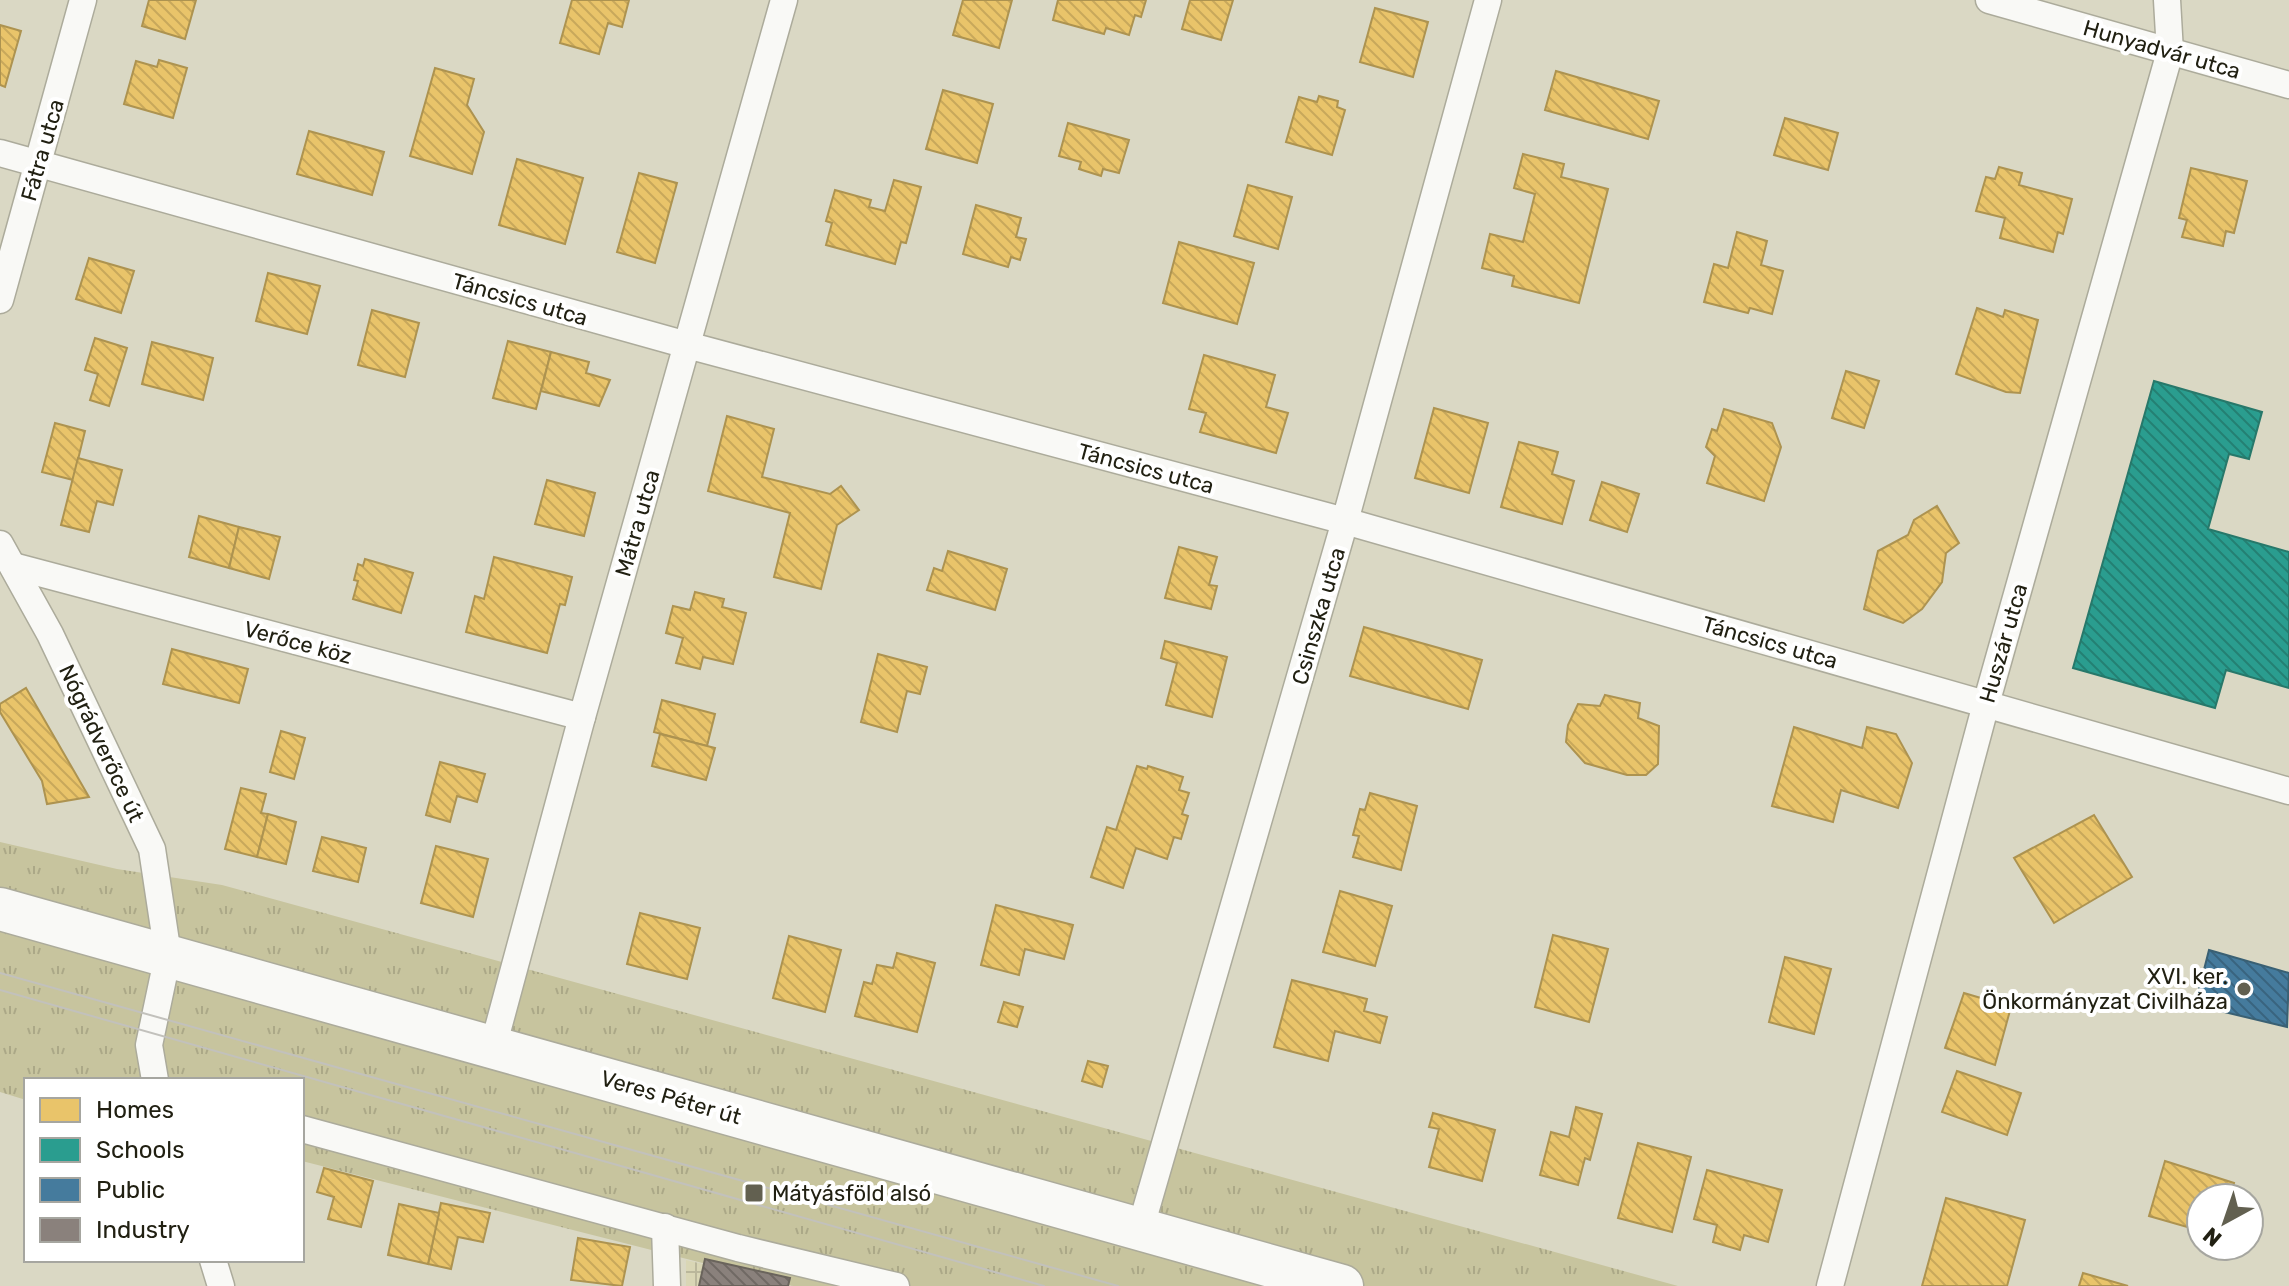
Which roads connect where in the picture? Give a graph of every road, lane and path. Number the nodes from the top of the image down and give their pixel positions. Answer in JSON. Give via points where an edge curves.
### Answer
{"nodes":[{"id":1,"x":83,"y":0,"type":"edge"},
{"id":2,"x":784,"y":0,"type":"edge"},
{"id":3,"x":1488,"y":0,"type":"edge"},
{"id":4,"x":1989,"y":0,"type":"edge"},
{"id":5,"x":2167,"y":0,"type":"edge"},
{"id":6,"x":2170,"y":52,"type":"junction"},
{"id":7,"x":2289,"y":85,"type":"edge"},
{"id":8,"x":0,"y":153,"type":"edge"},
{"id":9,"x":38,"y":164,"type":"junction"},
{"id":10,"x":0,"y":300,"type":"edge"},
{"id":11,"x":687,"y":345,"type":"junction"},
{"id":12,"x":1345,"y":521,"type":"junction"},
{"id":13,"x":6,"y":555,"type":"edge"},
{"id":14,"x":1986,"y":704,"type":"junction"},
{"id":15,"x":582,"y":717,"type":"junction"},
{"id":16,"x":2289,"y":791,"type":"edge"},
{"id":17,"x":0,"y":909,"type":"edge"},
{"id":18,"x":168,"y":955,"type":"junction"},
{"id":19,"x":493,"y":1047,"type":"junction"},
{"id":20,"x":155,"y":1078,"type":"edge"},
{"id":21,"x":304,"y":1130,"type":"edge"},
{"id":22,"x":665,"y":1227,"type":"junction"},
{"id":23,"x":1140,"y":1230,"type":"junction"},
{"id":24,"x":214,"y":1262,"type":"edge"},
{"id":25,"x":221,"y":1286,"type":"edge"},
{"id":26,"x":667,"y":1286,"type":"edge"},
{"id":27,"x":896,"y":1286,"type":"edge"},
{"id":28,"x":1342,"y":1286,"type":"edge"},
{"id":29,"x":1830,"y":1286,"type":"edge"}],
"edges":[{"from":1,"to":9,"type":"street","name":"Fátra utca"},
{"from":2,"to":11,"type":"street","name":"Mátra utca"},
{"from":3,"to":12,"type":"street","name":"Csinszka utca"},
{"from":4,"to":6,"type":"street","name":"Hunyadvár utca"},
{"from":5,"to":6,"type":"street","name":"Huszár utca"},
{"from":6,"to":7,"type":"street","name":"Hunyadvár utca"},
{"from":6,"to":14,"type":"street","name":"Huszár utca"},
{"from":8,"to":9,"type":"street","name":"Táncsics utca"},
{"from":9,"to":10,"type":"street","name":"Fátra utca"},
{"from":9,"to":11,"type":"street","name":"Táncsics utca"},
{"from":11,"to":12,"type":"street","name":"Táncsics utca"},
{"from":11,"to":15,"type":"street","name":"Mátra utca"},
{"from":12,"to":14,"type":"street","name":"Táncsics utca"},
{"from":12,"to":23,"type":"street","name":"Csinszka utca"},
{"from":13,"to":15,"type":"street","name":"Verőce köz"},
{"from":13,"to":18,"type":"street","name":"Nógrádverőce út","via":[[50,634],[152,849]]},
{"from":14,"to":16,"type":"street","name":"Táncsics utca"},
{"from":14,"to":29,"type":"street","name":"Huszár utca"},
{"from":15,"to":19,"type":"street","name":"Mátra utca"},
{"from":17,"to":18,"type":"main road","name":"Veres Péter út"},
{"from":18,"to":19,"type":"main road","name":"Veres Péter út"},
{"from":18,"to":20,"type":"street","via":[[149,1045]]},
{"from":19,"to":23,"type":"main road","name":"Veres Péter út"},
{"from":21,"to":22,"type":"street"},
{"from":22,"to":26,"type":"street"},
{"from":22,"to":27,"type":"street"},
{"from":23,"to":28,"type":"main road","name":"Veres Péter út"},
{"from":24,"to":25,"type":"street"}]}
